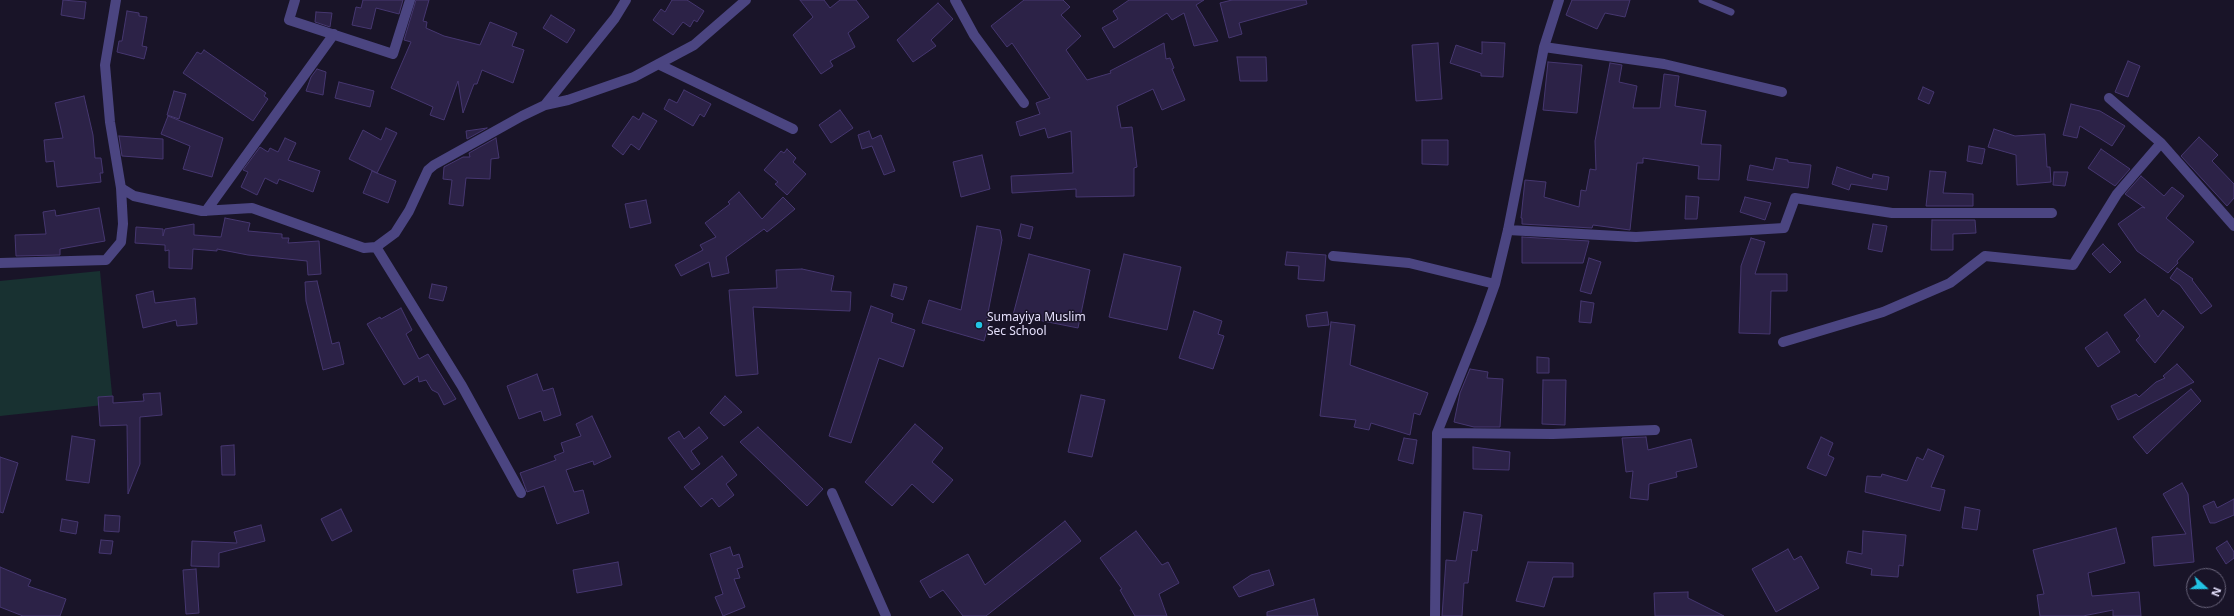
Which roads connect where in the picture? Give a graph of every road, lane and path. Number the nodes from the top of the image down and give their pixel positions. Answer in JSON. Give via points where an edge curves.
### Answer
{"nodes":[{"id":1,"x":116,"y":0,"type":"edge"},
{"id":2,"x":295,"y":0,"type":"edge"},
{"id":3,"x":410,"y":0,"type":"edge"},
{"id":4,"x":626,"y":0,"type":"edge"},
{"id":5,"x":746,"y":0,"type":"edge"},
{"id":6,"x":955,"y":0,"type":"edge"},
{"id":7,"x":1559,"y":0,"type":"edge"},
{"id":8,"x":1702,"y":0,"type":"edge"},
{"id":9,"x":1731,"y":12,"type":"dead end"},
{"id":10,"x":334,"y":34,"type":"junction"},
{"id":11,"x":1544,"y":47,"type":"junction"},
{"id":12,"x":658,"y":64,"type":"junction"},
{"id":13,"x":1782,"y":92,"type":"dead end"},
{"id":14,"x":2109,"y":98,"type":"dead end"},
{"id":15,"x":1024,"y":103,"type":"dead end"},
{"id":16,"x":545,"y":105,"type":"junction"},
{"id":17,"x":793,"y":129,"type":"dead end"},
{"id":18,"x":2161,"y":143,"type":"junction"},
{"id":19,"x":121,"y":188,"type":"junction"},
{"id":20,"x":206,"y":210,"type":"junction"},
{"id":21,"x":2052,"y":213,"type":"dead end"},
{"id":22,"x":2234,"y":226,"type":"edge"},
{"id":23,"x":1508,"y":230,"type":"junction"},
{"id":24,"x":376,"y":247,"type":"junction"},
{"id":25,"x":1332,"y":256,"type":"dead end"},
{"id":26,"x":0,"y":264,"type":"edge"},
{"id":27,"x":1495,"y":284,"type":"junction"},
{"id":28,"x":1783,"y":342,"type":"dead end"},
{"id":29,"x":1655,"y":430,"type":"dead end"},
{"id":30,"x":1437,"y":433,"type":"junction"},
{"id":31,"x":832,"y":492,"type":"dead end"},
{"id":32,"x":521,"y":493,"type":"dead end"},
{"id":33,"x":886,"y":616,"type":"edge"},
{"id":34,"x":1435,"y":616,"type":"edge"}],
"edges":[{"from":1,"to":19,"type":"street","via":[[105,65],[110,122]]},
{"from":2,"to":10,"type":"street","via":[[290,20]]},
{"from":3,"to":10,"type":"street","via":[[393,54]]},
{"from":4,"to":16,"type":"street","via":[[615,18]]},
{"from":5,"to":12,"type":"street","via":[[694,45]]},
{"from":6,"to":15,"type":"street","via":[[974,35]]},
{"from":7,"to":11,"type":"street"},
{"from":8,"to":9,"type":"lane"},
{"from":10,"to":20,"type":"street"},
{"from":11,"to":13,"type":"street","via":[[1664,64]]},
{"from":11,"to":23,"type":"street"},
{"from":12,"to":16,"type":"street","via":[[634,77],[568,100]]},
{"from":12,"to":17,"type":"street"},
{"from":14,"to":18,"type":"street"},
{"from":16,"to":24,"type":"street","via":[[434,165],[424,178],[409,211],[395,233]]},
{"from":18,"to":22,"type":"street"},
{"from":18,"to":28,"type":"street","via":[[2117,194],[2073,265],[1985,256],[1950,283],[1883,312]]},
{"from":19,"to":20,"type":"street","via":[[134,196]]},
{"from":19,"to":26,"type":"street","via":[[123,235],[118,248],[106,260]]},
{"from":20,"to":24,"type":"street","via":[[252,208],[364,248]]},
{"from":21,"to":23,"type":"street","via":[[1892,212],[1795,198],[1784,228],[1636,237]]},
{"from":23,"to":27,"type":"street"},
{"from":24,"to":32,"type":"street","via":[[462,386]]},
{"from":25,"to":27,"type":"street","via":[[1410,263]]},
{"from":27,"to":30,"type":"street","via":[[1482,323]]},
{"from":29,"to":30,"type":"street","via":[[1553,434]]},
{"from":30,"to":34,"type":"street"},
{"from":31,"to":33,"type":"street"}]}
